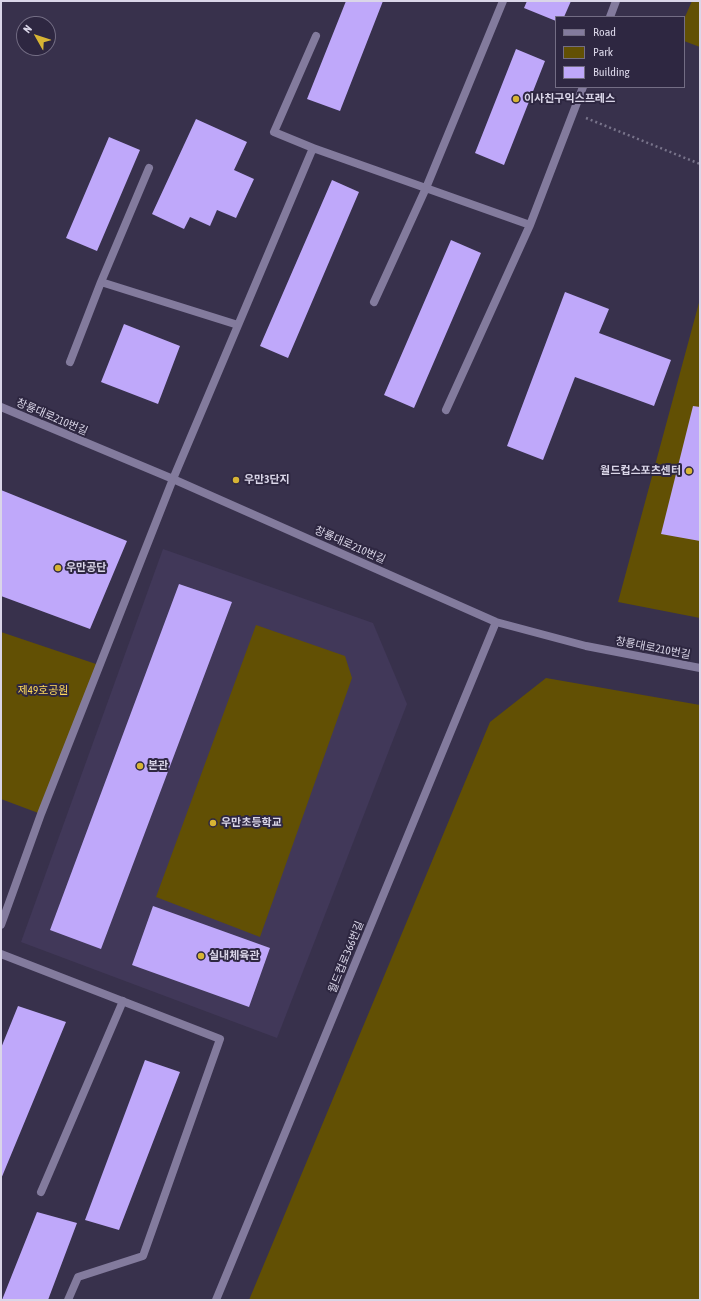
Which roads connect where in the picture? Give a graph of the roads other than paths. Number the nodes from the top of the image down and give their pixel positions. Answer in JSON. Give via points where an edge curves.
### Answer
{"nodes":[{"id":1,"x":503,"y":1,"type":"edge"},
{"id":2,"x":616,"y":1,"type":"edge"},
{"id":3,"x":610,"y":16,"type":"edge"},
{"id":4,"x":316,"y":36,"type":"dead end"},
{"id":5,"x":583,"y":88,"type":"edge"},
{"id":6,"x":313,"y":148,"type":"junction"},
{"id":7,"x":149,"y":168,"type":"dead end"},
{"id":8,"x":426,"y":188,"type":"junction"},
{"id":9,"x":530,"y":225,"type":"junction"},
{"id":10,"x":101,"y":282,"type":"junction"},
{"id":11,"x":374,"y":302,"type":"dead end"},
{"id":12,"x":238,"y":325,"type":"junction"},
{"id":13,"x":70,"y":362,"type":"dead end"},
{"id":14,"x":1,"y":407,"type":"edge"},
{"id":15,"x":446,"y":410,"type":"dead end"},
{"id":16,"x":173,"y":479,"type":"junction"},
{"id":17,"x":496,"y":622,"type":"junction"},
{"id":18,"x":700,"y":668,"type":"edge"},
{"id":19,"x":1,"y":925,"type":"edge"},
{"id":20,"x":1,"y":954,"type":"edge"},
{"id":21,"x":123,"y":1001,"type":"junction"},
{"id":22,"x":41,"y":1192,"type":"dead end"},
{"id":23,"x":68,"y":1300,"type":"edge"},
{"id":24,"x":216,"y":1300,"type":"edge"}],
"edges":[{"from":1,"to":8,"type":"street"},
{"from":2,"to":3,"type":"street"},
{"from":4,"to":6,"type":"street","via":[[274,132]]},
{"from":5,"to":9,"type":"street"},
{"from":6,"to":8,"type":"street"},
{"from":6,"to":12,"type":"street"},
{"from":7,"to":10,"type":"street"},
{"from":8,"to":9,"type":"street"},
{"from":8,"to":11,"type":"street"},
{"from":9,"to":15,"type":"street"},
{"from":10,"to":12,"type":"street"},
{"from":10,"to":13,"type":"street"},
{"from":12,"to":16,"type":"street"},
{"from":14,"to":16,"type":"street","name":"창룡대로210번길"},
{"from":16,"to":17,"type":"street","name":"창룡대로210번길"},
{"from":16,"to":19,"type":"street","via":[[44,806]]},
{"from":17,"to":18,"type":"street","name":"창룡대로210번길","via":[[586,646]]},
{"from":17,"to":24,"type":"street","name":"월드컵로366번길"},
{"from":20,"to":21,"type":"street"},
{"from":21,"to":22,"type":"street"},
{"from":21,"to":23,"type":"street","via":[[220,1039],[143,1256],[78,1277]]}]}
